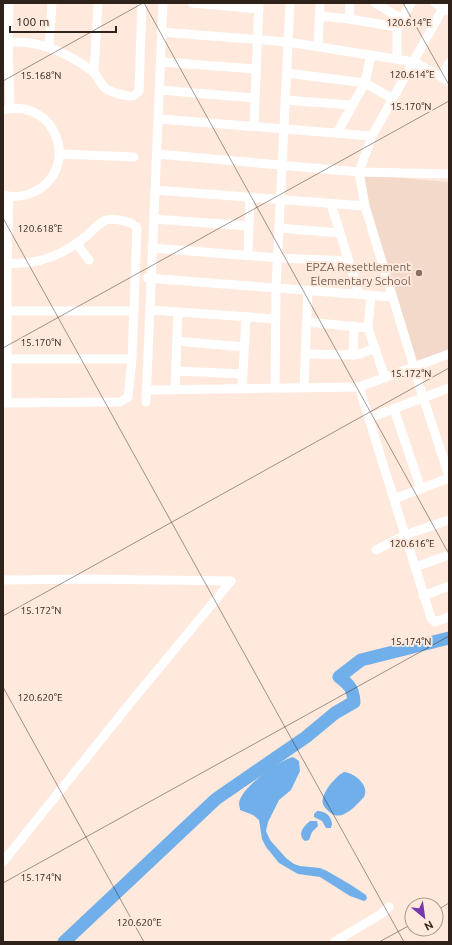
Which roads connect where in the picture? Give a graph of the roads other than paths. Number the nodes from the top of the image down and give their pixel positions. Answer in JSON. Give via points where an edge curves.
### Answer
{"nodes":[{"id":1,"x":9,"y":3,"type":"edge"},
{"id":2,"x":52,"y":3,"type":"edge"},
{"id":3,"x":98,"y":3,"type":"edge"},
{"id":4,"x":142,"y":3,"type":"edge"},
{"id":5,"x":163,"y":3,"type":"edge"},
{"id":6,"x":192,"y":3,"type":"edge"},
{"id":7,"x":290,"y":3,"type":"edge"},
{"id":8,"x":320,"y":3,"type":"edge"},
{"id":9,"x":350,"y":3,"type":"edge"},
{"id":10,"x":375,"y":3,"type":"edge"},
{"id":11,"x":411,"y":3,"type":"edge"},
{"id":12,"x":435,"y":3,"type":"edge"},
{"id":13,"x":259,"y":6,"type":"edge"},
{"id":14,"x":446,"y":7,"type":"edge"},
{"id":15,"x":320,"y":16,"type":"junction"},
{"id":16,"x":349,"y":19,"type":"junction"},
{"id":17,"x":402,"y":19,"type":"junction"},
{"id":18,"x":397,"y":27,"type":"junction"},
{"id":19,"x":161,"y":32,"type":"junction"},
{"id":20,"x":257,"y":39,"type":"junction"},
{"id":21,"x":5,"y":42,"type":"edge"},
{"id":22,"x":288,"y":42,"type":"junction"},
{"id":23,"x":318,"y":46,"type":"junction"},
{"id":24,"x":49,"y":47,"type":"junction"},
{"id":25,"x":371,"y":55,"type":"junction"},
{"id":26,"x":397,"y":59,"type":"junction"},
{"id":27,"x":160,"y":62,"type":"junction"},
{"id":28,"x":414,"y":62,"type":"junction"},
{"id":29,"x":449,"y":63,"type":"edge"},
{"id":30,"x":256,"y":69,"type":"junction"},
{"id":31,"x":94,"y":72,"type":"junction"},
{"id":32,"x":287,"y":73,"type":"junction"},
{"id":33,"x":445,"y":79,"type":"edge"},
{"id":34,"x":365,"y":83,"type":"junction"},
{"id":35,"x":160,"y":90,"type":"junction"},
{"id":36,"x":254,"y":98,"type":"junction"},
{"id":37,"x":393,"y":98,"type":"junction"},
{"id":38,"x":286,"y":100,"type":"junction"},
{"id":39,"x":352,"y":105,"type":"junction"},
{"id":40,"x":6,"y":109,"type":"edge"},
{"id":41,"x":159,"y":119,"type":"junction"},
{"id":42,"x":254,"y":126,"type":"junction"},
{"id":43,"x":284,"y":129,"type":"junction"},
{"id":44,"x":337,"y":133,"type":"junction"},
{"id":45,"x":372,"y":136,"type":"junction"},
{"id":46,"x":59,"y":154,"type":"junction"},
{"id":47,"x":157,"y":154,"type":"junction"},
{"id":48,"x":134,"y":157,"type":"dead end"},
{"id":49,"x":282,"y":165,"type":"junction"},
{"id":50,"x":359,"y":172,"type":"junction"},
{"id":51,"x":449,"y":174,"type":"edge"},
{"id":52,"x":155,"y":190,"type":"junction"},
{"id":53,"x":6,"y":196,"type":"edge"},
{"id":54,"x":250,"y":197,"type":"junction"},
{"id":55,"x":281,"y":200,"type":"junction"},
{"id":56,"x":331,"y":204,"type":"junction"},
{"id":57,"x":364,"y":206,"type":"junction"},
{"id":58,"x":154,"y":219,"type":"junction"},
{"id":59,"x":250,"y":226,"type":"junction"},
{"id":60,"x":279,"y":228,"type":"junction"},
{"id":61,"x":340,"y":234,"type":"junction"},
{"id":62,"x":77,"y":244,"type":"junction"},
{"id":63,"x":152,"y":248,"type":"junction"},
{"id":64,"x":248,"y":255,"type":"junction"},
{"id":65,"x":278,"y":258,"type":"junction"},
{"id":66,"x":89,"y":260,"type":"dead end"},
{"id":67,"x":349,"y":261,"type":"junction"},
{"id":68,"x":5,"y":263,"type":"edge"},
{"id":69,"x":149,"y":279,"type":"junction"},
{"id":70,"x":276,"y":288,"type":"junction"},
{"id":71,"x":308,"y":291,"type":"junction"},
{"id":72,"x":359,"y":294,"type":"junction"},
{"id":73,"x":371,"y":295,"type":"junction"},
{"id":74,"x":392,"y":298,"type":"junction"},
{"id":75,"x":150,"y":310,"type":"junction"},
{"id":76,"x":5,"y":311,"type":"edge"},
{"id":77,"x":134,"y":311,"type":"junction"},
{"id":78,"x":178,"y":312,"type":"junction"},
{"id":79,"x":246,"y":318,"type":"junction"},
{"id":80,"x":276,"y":319,"type":"junction"},
{"id":81,"x":307,"y":322,"type":"junction"},
{"id":82,"x":354,"y":326,"type":"junction"},
{"id":83,"x":368,"y":328,"type":"junction"},
{"id":84,"x":177,"y":341,"type":"junction"},
{"id":85,"x":244,"y":347,"type":"junction"},
{"id":86,"x":375,"y":348,"type":"junction"},
{"id":87,"x":305,"y":354,"type":"junction"},
{"id":88,"x":449,"y":354,"type":"edge"},
{"id":89,"x":354,"y":355,"type":"junction"},
{"id":90,"x":5,"y":359,"type":"edge"},
{"id":91,"x":132,"y":359,"type":"junction"},
{"id":92,"x":414,"y":367,"type":"junction"},
{"id":93,"x":176,"y":370,"type":"junction"},
{"id":94,"x":242,"y":374,"type":"junction"},
{"id":95,"x":384,"y":378,"type":"junction"},
{"id":96,"x":304,"y":387,"type":"junction"},
{"id":97,"x":359,"y":387,"type":"junction"},
{"id":98,"x":275,"y":388,"type":"junction"},
{"id":99,"x":449,"y":388,"type":"edge"},
{"id":100,"x":242,"y":389,"type":"junction"},
{"id":101,"x":147,"y":390,"type":"junction"},
{"id":102,"x":174,"y":390,"type":"junction"},
{"id":103,"x":423,"y":397,"type":"junction"},
{"id":104,"x":146,"y":402,"type":"dead end"},
{"id":105,"x":5,"y":403,"type":"edge"},
{"id":106,"x":394,"y":409,"type":"junction"},
{"id":107,"x":369,"y":418,"type":"junction"},
{"id":108,"x":449,"y":477,"type":"edge"},
{"id":109,"x":421,"y":488,"type":"junction"},
{"id":110,"x":394,"y":499,"type":"junction"},
{"id":111,"x":449,"y":520,"type":"edge"},
{"id":112,"x":405,"y":535,"type":"junction"},
{"id":113,"x":376,"y":550,"type":"dead end"},
{"id":114,"x":449,"y":555,"type":"edge"},
{"id":115,"x":415,"y":567,"type":"junction"},
{"id":116,"x":3,"y":580,"type":"edge"},
{"id":117,"x":449,"y":586,"type":"edge"},
{"id":118,"x":423,"y":596,"type":"junction"},
{"id":119,"x":449,"y":617,"type":"edge"},
{"id":120,"x":3,"y":862,"type":"edge"},
{"id":121,"x":389,"y":907,"type":"dead end"},
{"id":122,"x":334,"y":942,"type":"edge"}],
"edges":[{"from":1,"to":21,"type":"street"},
{"from":2,"to":24,"type":"street"},
{"from":3,"to":31,"type":"street"},
{"from":4,"to":31,"type":"street","via":[[139,91],[132,96],[109,91]]},
{"from":5,"to":19,"type":"street"},
{"from":6,"to":13,"type":"street"},
{"from":7,"to":22,"type":"street"},
{"from":8,"to":15,"type":"street"},
{"from":9,"to":16,"type":"street"},
{"from":10,"to":17,"type":"street"},
{"from":11,"to":17,"type":"street"},
{"from":12,"to":14,"type":"street"},
{"from":13,"to":20,"type":"street"},
{"from":14,"to":28,"type":"street"},
{"from":15,"to":16,"type":"street"},
{"from":15,"to":23,"type":"street"},
{"from":16,"to":18,"type":"street"},
{"from":17,"to":18,"type":"street"},
{"from":18,"to":26,"type":"street"},
{"from":19,"to":20,"type":"street"},
{"from":19,"to":27,"type":"street"},
{"from":20,"to":22,"type":"street"},
{"from":20,"to":30,"type":"street"},
{"from":21,"to":24,"type":"street","via":[[23,42]]},
{"from":21,"to":40,"type":"street"},
{"from":22,"to":23,"type":"street"},
{"from":22,"to":32,"type":"street"},
{"from":23,"to":25,"type":"street"},
{"from":24,"to":31,"type":"street","via":[[66,54]]},
{"from":25,"to":26,"type":"street"},
{"from":25,"to":34,"type":"street"},
{"from":26,"to":28,"type":"street"},
{"from":27,"to":30,"type":"street"},
{"from":27,"to":35,"type":"street"},
{"from":28,"to":33,"type":"street"},
{"from":28,"to":37,"type":"street"},
{"from":29,"to":33,"type":"street"},
{"from":30,"to":36,"type":"street"},
{"from":32,"to":34,"type":"street"},
{"from":32,"to":38,"type":"street"},
{"from":34,"to":37,"type":"street"},
{"from":34,"to":39,"type":"street"},
{"from":35,"to":36,"type":"street"},
{"from":35,"to":41,"type":"street"},
{"from":36,"to":42,"type":"street"},
{"from":37,"to":45,"type":"street"},
{"from":38,"to":39,"type":"street"},
{"from":38,"to":43,"type":"street"},
{"from":39,"to":44,"type":"street"},
{"from":40,"to":46,"type":"street","via":[[24,108],[39,114],[55,133]]},
{"from":41,"to":42,"type":"street"},
{"from":41,"to":47,"type":"street"},
{"from":42,"to":43,"type":"street"},
{"from":43,"to":44,"type":"street"},
{"from":43,"to":49,"type":"street"},
{"from":44,"to":45,"type":"street"},
{"from":45,"to":50,"type":"street"},
{"from":46,"to":48,"type":"street"},
{"from":46,"to":53,"type":"street","via":[[51,178],[40,188],[28,195]]},
{"from":47,"to":49,"type":"street"},
{"from":47,"to":52,"type":"street"},
{"from":49,"to":50,"type":"street"},
{"from":49,"to":55,"type":"street"},
{"from":50,"to":51,"type":"street"},
{"from":50,"to":57,"type":"street"},
{"from":52,"to":54,"type":"street"},
{"from":52,"to":58,"type":"street"},
{"from":53,"to":68,"type":"street"},
{"from":54,"to":55,"type":"street"},
{"from":54,"to":59,"type":"street"},
{"from":55,"to":56,"type":"street"},
{"from":55,"to":60,"type":"street"},
{"from":56,"to":57,"type":"street"},
{"from":56,"to":61,"type":"street"},
{"from":57,"to":74,"type":"street"},
{"from":58,"to":59,"type":"street"},
{"from":58,"to":63,"type":"street"},
{"from":59,"to":64,"type":"street"},
{"from":60,"to":61,"type":"street"},
{"from":60,"to":65,"type":"street"},
{"from":61,"to":67,"type":"street"},
{"from":62,"to":66,"type":"street"},
{"from":62,"to":68,"type":"street","via":[[56,256],[36,262]]},
{"from":62,"to":77,"type":"street","via":[[107,220],[135,225],[137,228]]},
{"from":63,"to":64,"type":"street"},
{"from":63,"to":69,"type":"street"},
{"from":64,"to":65,"type":"street"},
{"from":65,"to":67,"type":"street"},
{"from":65,"to":70,"type":"street"},
{"from":67,"to":72,"type":"street"},
{"from":68,"to":76,"type":"street"},
{"from":69,"to":70,"type":"street"},
{"from":69,"to":75,"type":"street"},
{"from":70,"to":71,"type":"street"},
{"from":70,"to":80,"type":"street"},
{"from":71,"to":72,"type":"street"},
{"from":71,"to":81,"type":"street"},
{"from":72,"to":73,"type":"street"},
{"from":73,"to":74,"type":"street"},
{"from":73,"to":83,"type":"street"},
{"from":74,"to":92,"type":"street"},
{"from":75,"to":78,"type":"street"},
{"from":75,"to":101,"type":"street"},
{"from":76,"to":77,"type":"street"},
{"from":76,"to":90,"type":"street"},
{"from":77,"to":91,"type":"street"},
{"from":78,"to":79,"type":"street"},
{"from":78,"to":84,"type":"street"},
{"from":79,"to":80,"type":"street"},
{"from":79,"to":85,"type":"street"},
{"from":80,"to":98,"type":"street"},
{"from":81,"to":82,"type":"street"},
{"from":81,"to":87,"type":"street"},
{"from":82,"to":83,"type":"street"},
{"from":82,"to":89,"type":"street"},
{"from":83,"to":86,"type":"street"},
{"from":84,"to":85,"type":"street"},
{"from":84,"to":93,"type":"street"},
{"from":85,"to":94,"type":"street"},
{"from":86,"to":89,"type":"street"},
{"from":86,"to":95,"type":"street"},
{"from":87,"to":89,"type":"street"},
{"from":87,"to":96,"type":"street"},
{"from":88,"to":92,"type":"street"},
{"from":90,"to":91,"type":"street"},
{"from":90,"to":105,"type":"street"},
{"from":91,"to":105,"type":"street","via":[[128,397],[120,402]]},
{"from":92,"to":95,"type":"street"},
{"from":92,"to":103,"type":"street"},
{"from":93,"to":94,"type":"street"},
{"from":93,"to":102,"type":"street"},
{"from":94,"to":100,"type":"street"},
{"from":95,"to":97,"type":"street"},
{"from":96,"to":97,"type":"street"},
{"from":96,"to":98,"type":"street"},
{"from":97,"to":107,"type":"street"},
{"from":98,"to":100,"type":"street"},
{"from":99,"to":103,"type":"street"},
{"from":100,"to":102,"type":"street"},
{"from":101,"to":102,"type":"street"},
{"from":101,"to":104,"type":"street"},
{"from":103,"to":106,"type":"street"},
{"from":103,"to":108,"type":"street"},
{"from":106,"to":107,"type":"street"},
{"from":106,"to":109,"type":"street"},
{"from":107,"to":110,"type":"street"},
{"from":108,"to":109,"type":"street"},
{"from":109,"to":110,"type":"street"},
{"from":110,"to":112,"type":"street"},
{"from":111,"to":112,"type":"street"},
{"from":112,"to":113,"type":"street"},
{"from":112,"to":115,"type":"street"},
{"from":114,"to":115,"type":"street"},
{"from":115,"to":118,"type":"street"},
{"from":116,"to":120,"type":"street","via":[[231,581]]},
{"from":117,"to":118,"type":"street"},
{"from":118,"to":119,"type":"street","via":[[433,621]]},
{"from":121,"to":122,"type":"street"}]}
